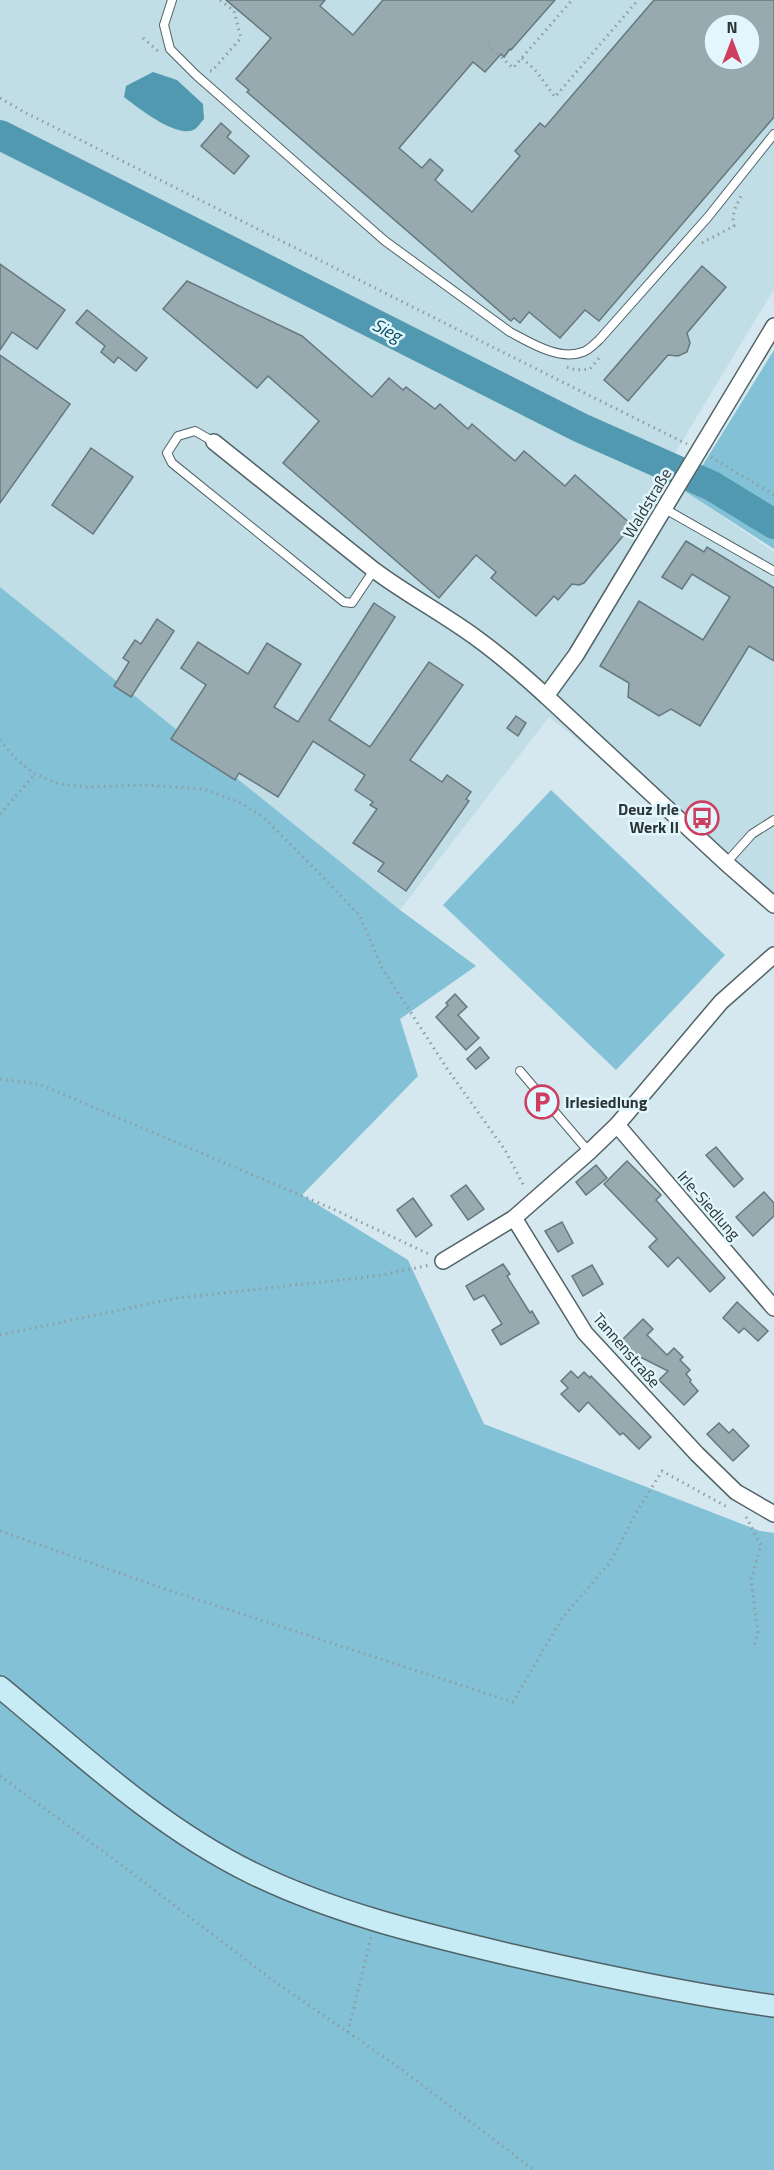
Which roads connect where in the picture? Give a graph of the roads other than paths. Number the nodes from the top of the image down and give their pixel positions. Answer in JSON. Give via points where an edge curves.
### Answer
{"nodes":[{"id":1,"x":172,"y":0,"type":"edge"},
{"id":2,"x":774,"y":134,"type":"edge"},
{"id":3,"x":774,"y":326,"type":"edge"},
{"id":4,"x":214,"y":442,"type":"joint"},
{"id":5,"x":665,"y":509,"type":"junction"},
{"id":6,"x":374,"y":570,"type":"junction"},
{"id":7,"x":774,"y":571,"type":"edge"},
{"id":8,"x":546,"y":696,"type":"junction"},
{"id":9,"x":774,"y":820,"type":"edge"},
{"id":10,"x":726,"y":863,"type":"junction"},
{"id":11,"x":774,"y":905,"type":"edge"},
{"id":12,"x":774,"y":955,"type":"edge"},
{"id":13,"x":520,"y":1071,"type":"dead end"},
{"id":14,"x":617,"y":1125,"type":"junction"},
{"id":15,"x":589,"y":1152,"type":"junction"},
{"id":16,"x":514,"y":1218,"type":"junction"},
{"id":17,"x":443,"y":1261,"type":"road end"},
{"id":18,"x":774,"y":1308,"type":"edge"},
{"id":19,"x":772,"y":1514,"type":"edge"},
{"id":20,"x":0,"y":1687,"type":"edge"},
{"id":21,"x":774,"y":2006,"type":"edge"}],
"edges":[{"from":1,"to":2,"type":"lane","via":[[164,25],[170,50],[196,75],[385,241],[510,332],[567,355],[584,352],[598,340],[708,217]]},
{"from":3,"to":5,"type":"street","name":"Waldstraße"},
{"from":4,"to":6,"type":"street"},
{"from":4,"to":6,"type":"lane","via":[[195,431],[178,436],[167,453],[172,463],[344,602],[352,603]]},
{"from":5,"to":7,"type":"lane"},
{"from":5,"to":8,"type":"street","name":"Waldstraße","via":[[576,656]]},
{"from":6,"to":8,"type":"street","via":[[475,637]]},
{"from":8,"to":10,"type":"street"},
{"from":9,"to":10,"type":"lane","via":[[752,834]]},
{"from":10,"to":11,"type":"street"},
{"from":12,"to":14,"type":"street","via":[[721,1002]]},
{"from":13,"to":15,"type":"lane"},
{"from":14,"to":15,"type":"street"},
{"from":14,"to":18,"type":"street","name":"Irle-Siedlung"},
{"from":15,"to":16,"type":"street"},
{"from":16,"to":17,"type":"street"},
{"from":16,"to":19,"type":"street","name":"Tannenstraße","via":[[585,1334],[736,1492]]},
{"from":20,"to":21,"type":"main road","via":[[124,1790],[188,1836],[251,1872],[314,1899],[403,1930],[583,1971]]}]}
